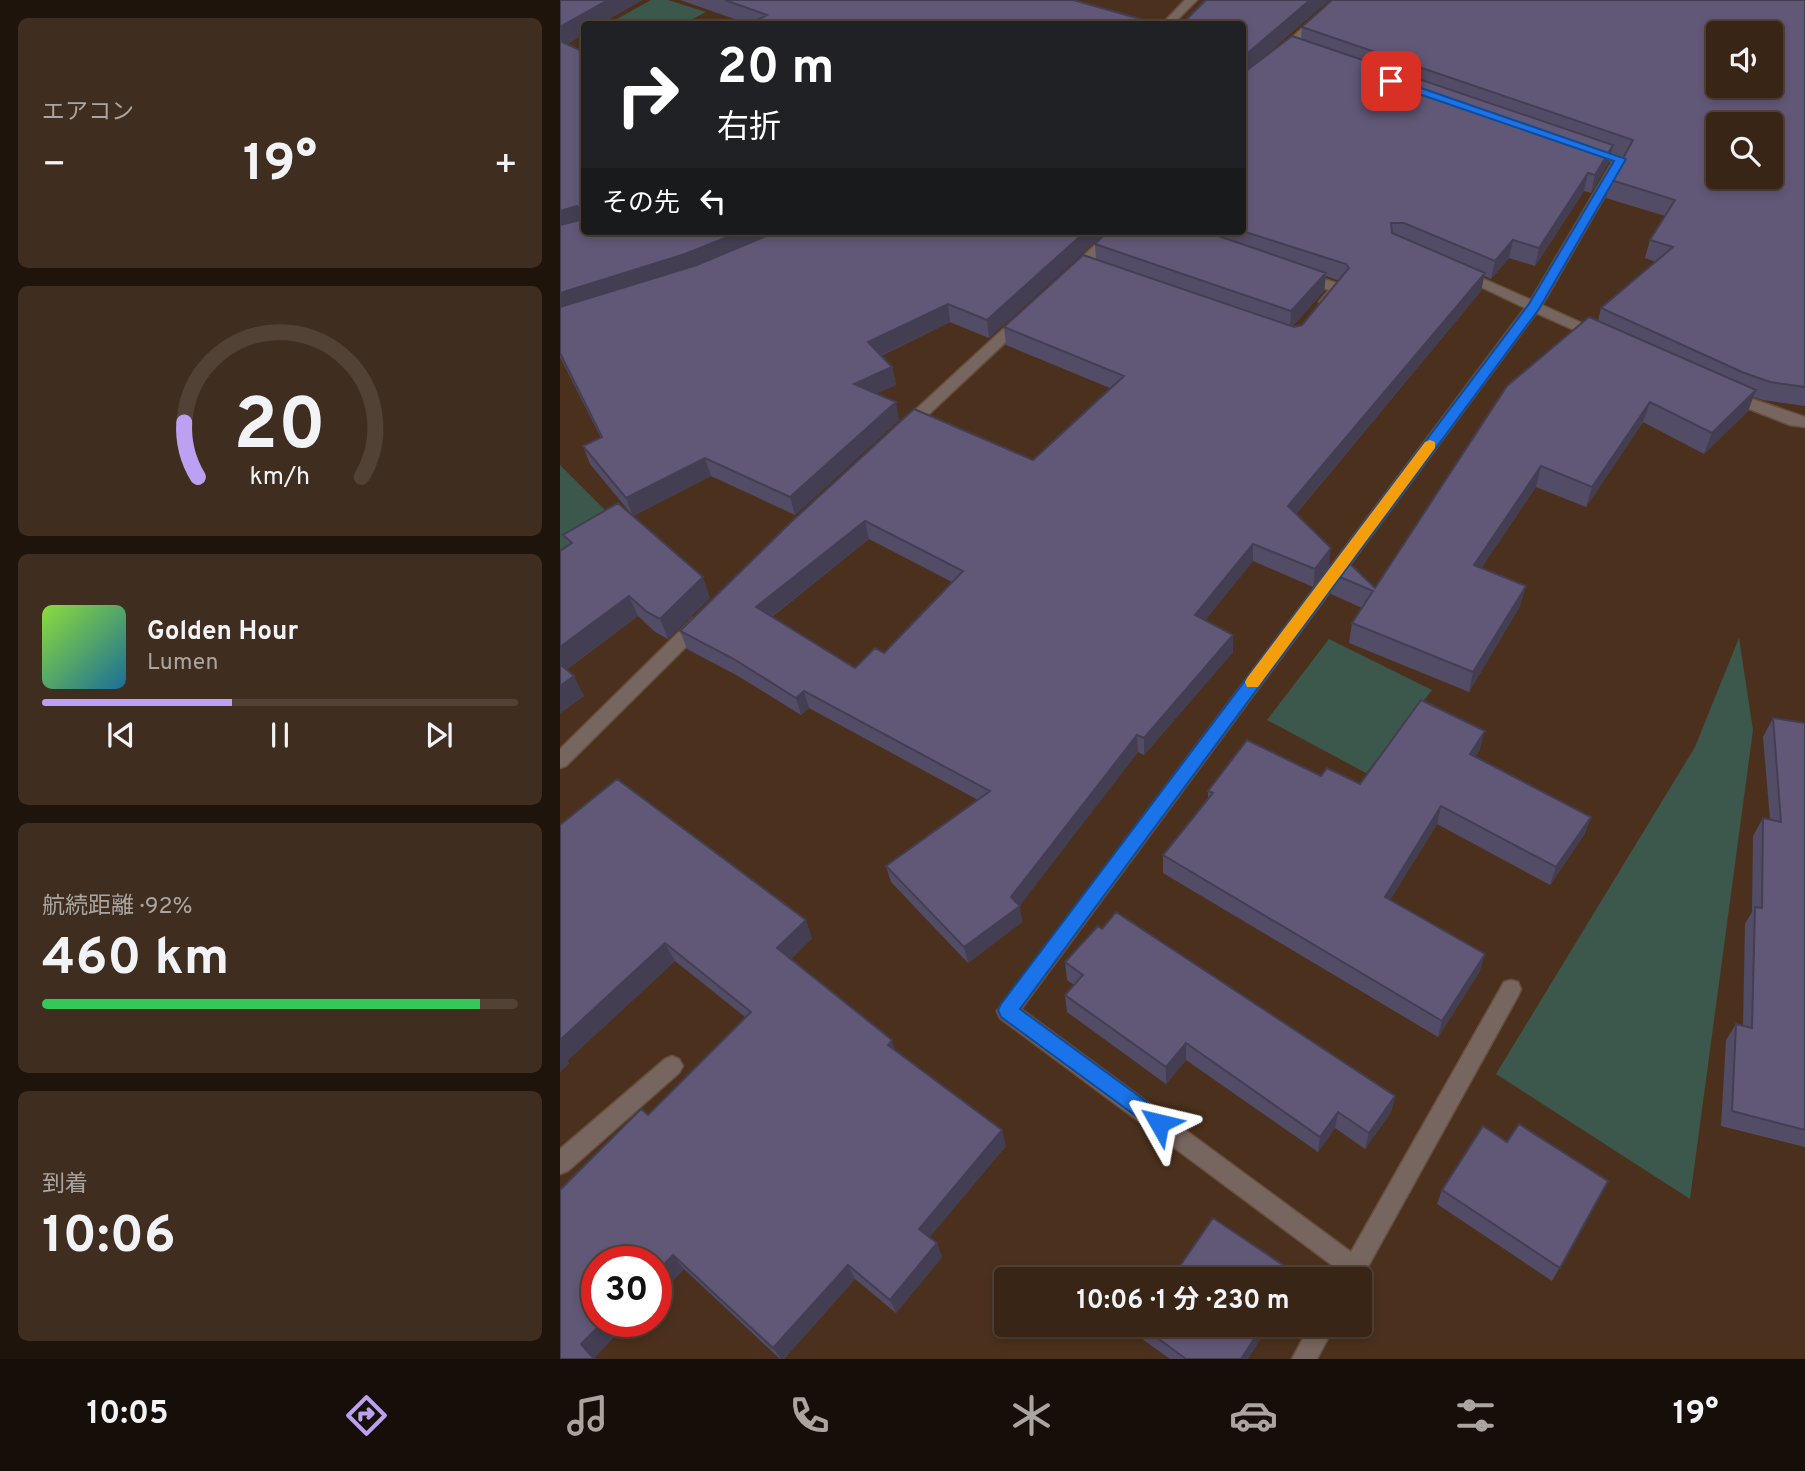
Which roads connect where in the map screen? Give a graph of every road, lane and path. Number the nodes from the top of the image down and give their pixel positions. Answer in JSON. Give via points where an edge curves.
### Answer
{"nodes":[{"id":1,"x":1191,"y":0,"type":"edge"},
{"id":2,"x":1340,"y":0,"type":"edge"},
{"id":3,"x":1170,"y":21,"type":"edge"},
{"id":4,"x":1270,"y":62,"type":"edge"},
{"id":5,"x":1567,"y":141,"type":"edge"},
{"id":6,"x":1115,"y":235,"type":"edge"},
{"id":7,"x":1447,"y":268,"type":"edge"},
{"id":8,"x":1285,"y":271,"type":"edge"},
{"id":9,"x":1061,"y":283,"type":"edge"},
{"id":10,"x":1534,"y":306,"type":"junction"},
{"id":11,"x":1320,"y":308,"type":"edge"},
{"id":12,"x":1031,"y":311,"type":"edge"},
{"id":13,"x":1608,"y":340,"type":"edge"},
{"id":14,"x":1717,"y":391,"type":"edge"},
{"id":15,"x":1805,"y":422,"type":"edge"},
{"id":16,"x":889,"y":442,"type":"edge"},
{"id":17,"x":708,"y":614,"type":"edge"},
{"id":18,"x":560,"y":761,"type":"edge"},
{"id":19,"x":1511,"y":989,"type":"dead end"},
{"id":20,"x":672,"y":1066,"type":"dead end"},
{"id":21,"x":560,"y":1163,"type":"edge"},
{"id":22,"x":1342,"y":1267,"type":"edge"},
{"id":23,"x":1355,"y":1267,"type":"edge"},
{"id":24,"x":1316,"y":1337,"type":"edge"},
{"id":25,"x":1304,"y":1359,"type":"edge"}],
"edges":[{"from":1,"to":3,"type":"street"},
{"from":2,"to":4,"type":"street","via":[[1296,49]]},
{"from":5,"to":10,"type":"street","via":[[1620,159]]},
{"from":6,"to":9,"type":"street","via":[[1088,267]]},
{"from":7,"to":10,"type":"street"},
{"from":8,"to":11,"type":"street","via":[[1338,288]]},
{"from":10,"to":13,"type":"street"},
{"from":10,"to":22,"type":"street","via":[[1007,1010]]},
{"from":12,"to":16,"type":"street"},
{"from":14,"to":15,"type":"street"},
{"from":17,"to":18,"type":"street"},
{"from":19,"to":23,"type":"street"},
{"from":20,"to":21,"type":"street"},
{"from":24,"to":25,"type":"street"}]}
